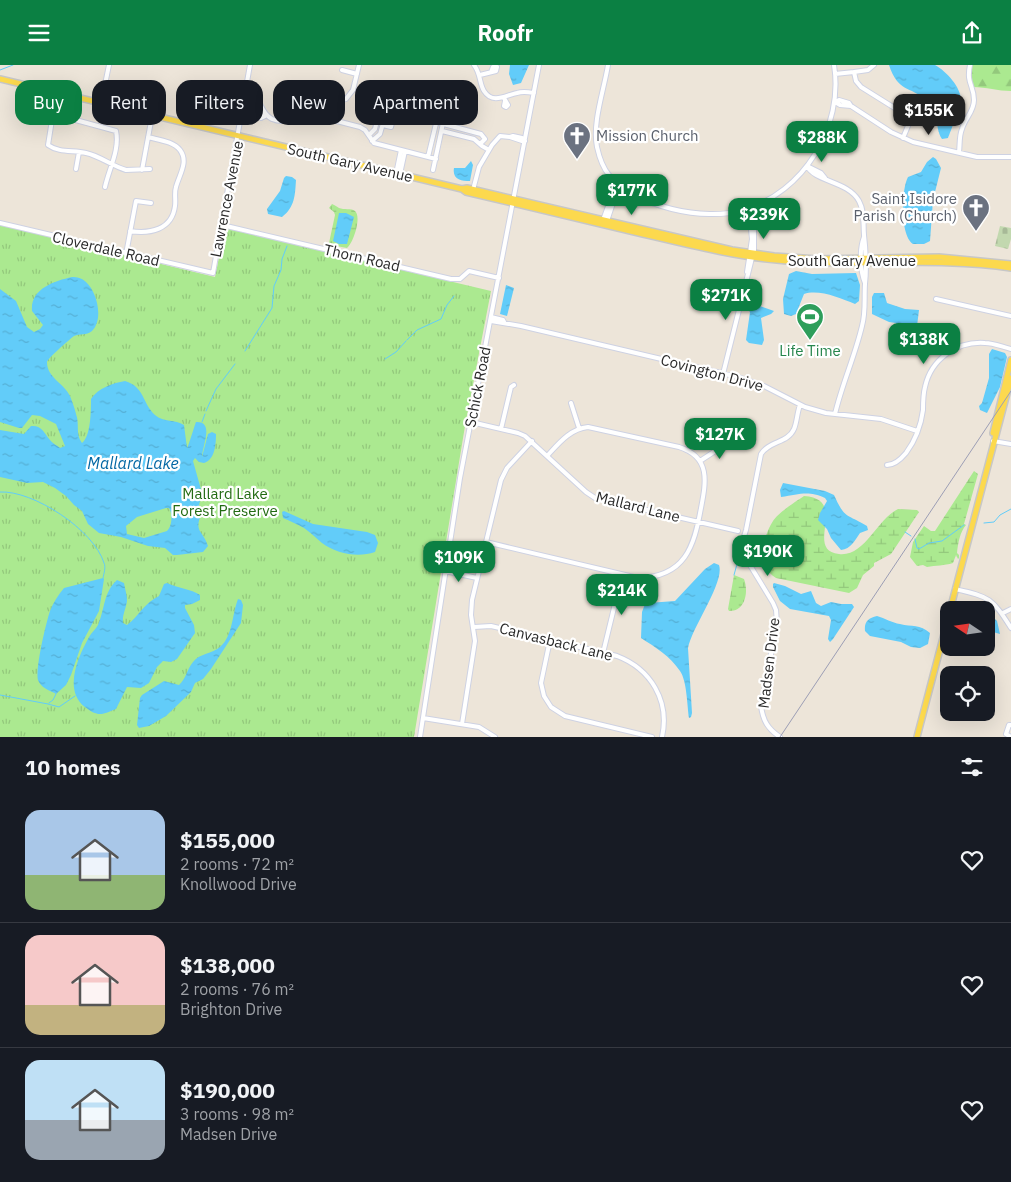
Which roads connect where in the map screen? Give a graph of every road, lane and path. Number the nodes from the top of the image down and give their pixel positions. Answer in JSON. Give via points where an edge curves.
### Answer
{"nodes":[{"id":1,"x":109,"y":65,"type":"edge"},
{"id":2,"x":250,"y":65,"type":"edge"},
{"id":3,"x":359,"y":65,"type":"edge"},
{"id":4,"x":474,"y":65,"type":"edge"},
{"id":5,"x":539,"y":65,"type":"edge"},
{"id":6,"x":608,"y":65,"type":"edge"},
{"id":7,"x":834,"y":65,"type":"edge"},
{"id":8,"x":874,"y":65,"type":"edge"},
{"id":9,"x":970,"y":65,"type":"edge"},
{"id":10,"x":342,"y":70,"type":"dead end"},
{"id":11,"x":491,"y":72,"type":"dead end"},
{"id":12,"x":854,"y":72,"type":"junction"},
{"id":13,"x":357,"y":73,"type":"junction"},
{"id":14,"x":480,"y":75,"type":"junction"},
{"id":15,"x":835,"y":75,"type":"junction"},
{"id":16,"x":0,"y":79,"type":"edge"},
{"id":17,"x":106,"y":80,"type":"edge"},
{"id":18,"x":247,"y":80,"type":"edge"},
{"id":19,"x":534,"y":93,"type":"junction"},
{"id":20,"x":835,"y":101,"type":"junction"},
{"id":21,"x":92,"y":102,"type":"edge"},
{"id":22,"x":263,"y":109,"type":"edge"},
{"id":23,"x":166,"y":119,"type":"edge"},
{"id":24,"x":82,"y":122,"type":"edge"},
{"id":25,"x":345,"y":123,"type":"edge"},
{"id":26,"x":51,"y":125,"type":"edge"},
{"id":27,"x":150,"y":125,"type":"edge"},
{"id":28,"x":240,"y":125,"type":"edge"},
{"id":29,"x":376,"y":125,"type":"edge"},
{"id":30,"x":383,"y":125,"type":"joint"},
{"id":31,"x":392,"y":125,"type":"edge"},
{"id":32,"x":435,"y":125,"type":"edge"},
{"id":33,"x":443,"y":125,"type":"edge"},
{"id":34,"x":450,"y":125,"type":"edge"},
{"id":35,"x":442,"y":131,"type":"junction"},
{"id":36,"x":369,"y":135,"type":"junction"},
{"id":37,"x":148,"y":137,"type":"junction"},
{"id":38,"x":238,"y":137,"type":"junction"},
{"id":39,"x":903,"y":138,"type":"junction"},
{"id":40,"x":372,"y":141,"type":"junction"},
{"id":41,"x":525,"y":141,"type":"junction"},
{"id":42,"x":480,"y":144,"type":"junction"},
{"id":43,"x":489,"y":150,"type":"junction"},
{"id":44,"x":403,"y":151,"type":"junction"},
{"id":45,"x":79,"y":152,"type":"junction"},
{"id":46,"x":959,"y":153,"type":"junction"},
{"id":47,"x":428,"y":157,"type":"junction"},
{"id":48,"x":1011,"y":157,"type":"edge"},
{"id":49,"x":436,"y":159,"type":"junction"},
{"id":50,"x":112,"y":164,"type":"junction"},
{"id":51,"x":807,"y":166,"type":"junction"},
{"id":52,"x":76,"y":169,"type":"dead end"},
{"id":53,"x":150,"y":169,"type":"dead end"},
{"id":54,"x":142,"y":170,"type":"junction"},
{"id":55,"x":433,"y":170,"type":"dead end"},
{"id":56,"x":398,"y":174,"type":"junction"},
{"id":57,"x":622,"y":186,"type":"junction"},
{"id":58,"x":105,"y":187,"type":"dead end"},
{"id":59,"x":462,"y":189,"type":"junction"},
{"id":60,"x":473,"y":190,"type":"junction"},
{"id":61,"x":513,"y":201,"type":"junction"},
{"id":62,"x":151,"y":203,"type":"dead end"},
{"id":63,"x":749,"y":209,"type":"junction"},
{"id":64,"x":605,"y":220,"type":"junction"},
{"id":65,"x":0,"y":223,"type":"edge"},
{"id":66,"x":222,"y":225,"type":"junction"},
{"id":67,"x":130,"y":231,"type":"junction"},
{"id":68,"x":126,"y":254,"type":"junction"},
{"id":69,"x":751,"y":255,"type":"junction"},
{"id":70,"x":922,"y":259,"type":"junction"},
{"id":71,"x":864,"y":261,"type":"junction"},
{"id":72,"x":1011,"y":264,"type":"edge"},
{"id":73,"x":1011,"y":268,"type":"edge"},
{"id":74,"x":213,"y":273,"type":"joint"},
{"id":75,"x":499,"y":278,"type":"junction"},
{"id":76,"x":936,"y":299,"type":"dead end"},
{"id":77,"x":1011,"y":316,"type":"edge"},
{"id":78,"x":491,"y":319,"type":"junction"},
{"id":79,"x":1011,"y":349,"type":"edge"},
{"id":80,"x":1011,"y":360,"type":"edge"},
{"id":81,"x":723,"y":374,"type":"junction"},
{"id":82,"x":1011,"y":378,"type":"edge"},
{"id":83,"x":514,"y":385,"type":"dead end"},
{"id":84,"x":571,"y":403,"type":"dead end"},
{"id":85,"x":800,"y":405,"type":"junction"},
{"id":86,"x":835,"y":414,"type":"junction"},
{"id":87,"x":471,"y":422,"type":"junction"},
{"id":88,"x":579,"y":428,"type":"junction"},
{"id":89,"x":501,"y":429,"type":"junction"},
{"id":90,"x":917,"y":431,"type":"junction"},
{"id":91,"x":532,"y":441,"type":"junction"},
{"id":92,"x":993,"y":441,"type":"junction"},
{"id":93,"x":729,"y":442,"type":"dead end"},
{"id":94,"x":1011,"y":444,"type":"edge"},
{"id":95,"x":547,"y":456,"type":"junction"},
{"id":96,"x":700,"y":461,"type":"junction"},
{"id":97,"x":887,"y":465,"type":"dead end"},
{"id":98,"x":699,"y":522,"type":"junction"},
{"id":99,"x":738,"y":531,"type":"dead end"},
{"id":100,"x":486,"y":542,"type":"junction"},
{"id":101,"x":445,"y":571,"type":"junction"},
{"id":102,"x":622,"y":575,"type":"junction"},
{"id":103,"x":477,"y":578,"type":"junction"},
{"id":104,"x":956,"y":589,"type":"junction"},
{"id":105,"x":953,"y":601,"type":"edge"},
{"id":106,"x":1011,"y":609,"type":"edge"},
{"id":107,"x":1003,"y":613,"type":"junction"},
{"id":108,"x":474,"y":627,"type":"junction"},
{"id":109,"x":1011,"y":628,"type":"edge"},
{"id":110,"x":550,"y":640,"type":"junction"},
{"id":111,"x":940,"y":649,"type":"edge"},
{"id":112,"x":603,"y":653,"type":"junction"},
{"id":113,"x":423,"y":718,"type":"junction"},
{"id":114,"x":462,"y":724,"type":"junction"},
{"id":115,"x":1011,"y":725,"type":"edge"},
{"id":116,"x":420,"y":737,"type":"edge"},
{"id":117,"x":495,"y":737,"type":"edge"},
{"id":118,"x":652,"y":737,"type":"edge"},
{"id":119,"x":662,"y":737,"type":"edge"},
{"id":120,"x":780,"y":737,"type":"edge"},
{"id":121,"x":917,"y":737,"type":"edge"},
{"id":122,"x":1011,"y":737,"type":"edge"}],
"edges":[{"from":1,"to":17,"type":"street"},
{"from":2,"to":18,"type":"street","name":"Lawrence Avenue"},
{"from":3,"to":13,"type":"street"},
{"from":4,"to":14,"type":"street"},
{"from":5,"to":19,"type":"street","name":"Schick Road"},
{"from":6,"to":57,"type":"street","via":[[596,124],[596,141],[608,174]]},
{"from":7,"to":15,"type":"street"},
{"from":8,"to":12,"type":"street","via":[[868,70]]},
{"from":9,"to":46,"type":"street","via":[[968,78],[974,95],[973,107],[962,129]]},
{"from":10,"to":13,"type":"street"},
{"from":11,"to":14,"type":"street"},
{"from":12,"to":15,"type":"street"},
{"from":12,"to":39,"type":"street","via":[[859,86],[910,118]]},
{"from":13,"to":22,"type":"street","via":[[346,99],[302,98],[289,118],[277,120]]},
{"from":14,"to":19,"type":"street","via":[[483,90],[495,98],[504,99],[520,92]]},
{"from":15,"to":20,"type":"street"},
{"from":16,"to":21,"type":"main road","name":"South Gary Avenue"},
{"from":19,"to":41,"type":"street","name":"Schick Road"},
{"from":20,"to":39,"type":"street"},
{"from":20,"to":51,"type":"street","via":[[826,135]]},
{"from":23,"to":38,"type":"main road","name":"South Gary Avenue"},
{"from":24,"to":50,"type":"street","via":[[116,131],[118,139]]},
{"from":25,"to":36,"type":"street","via":[[360,127]]},
{"from":26,"to":45,"type":"street","via":[[48,145],[53,149]]},
{"from":27,"to":37,"type":"street"},
{"from":28,"to":38,"type":"street","name":"Lawrence Avenue"},
{"from":29,"to":36,"type":"street"},
{"from":30,"to":31,"type":"street"},
{"from":30,"to":40,"type":"street"},
{"from":32,"to":47,"type":"street"},
{"from":33,"to":35,"type":"street"},
{"from":34,"to":42,"type":"street","via":[[480,134],[485,139]]},
{"from":35,"to":42,"type":"street","via":[[474,139]]},
{"from":35,"to":49,"type":"street"},
{"from":36,"to":40,"type":"street"},
{"from":37,"to":54,"type":"street"},
{"from":37,"to":67,"type":"street","via":[[175,145],[182,155],[183,165],[169,220],[152,232]]},
{"from":38,"to":56,"type":"main road","name":"South Gary Avenue"},
{"from":38,"to":66,"type":"street","name":"Lawrence Avenue"},
{"from":39,"to":46,"type":"street"},
{"from":40,"to":44,"type":"street"},
{"from":41,"to":43,"type":"street","via":[[500,136]]},
{"from":41,"to":61,"type":"street","name":"Schick Road"},
{"from":42,"to":43,"type":"street"},
{"from":43,"to":60,"type":"street","via":[[479,167]]},
{"from":44,"to":47,"type":"street"},
{"from":44,"to":56,"type":"street"},
{"from":45,"to":50,"type":"street"},
{"from":45,"to":52,"type":"street"},
{"from":46,"to":48,"type":"street"},
{"from":47,"to":49,"type":"street"},
{"from":49,"to":55,"type":"street"},
{"from":50,"to":54,"type":"street","via":[[126,170]]},
{"from":50,"to":58,"type":"street"},
{"from":51,"to":63,"type":"street","via":[[778,193]]},
{"from":51,"to":71,"type":"street","via":[[810,171],[846,189],[859,201]]},
{"from":53,"to":54,"type":"street"},
{"from":56,"to":59,"type":"main road","name":"South Gary Avenue"},
{"from":57,"to":63,"type":"street","via":[[651,202],[683,211],[719,214]]},
{"from":57,"to":64,"type":"street","via":[[610,201]]},
{"from":59,"to":60,"type":"main road","name":"South Gary Avenue"},
{"from":59,"to":61,"type":"main road","name":"South Gary Avenue"},
{"from":60,"to":61,"type":"main road","name":"South Gary Avenue"},
{"from":61,"to":64,"type":"main road","name":"South Gary Avenue"},
{"from":61,"to":69,"type":"main road","name":"South Gary Avenue","via":[[715,251]]},
{"from":61,"to":75,"type":"street","name":"Schick Road"},
{"from":62,"to":67,"type":"street","via":[[136,201]]},
{"from":63,"to":69,"type":"street"},
{"from":64,"to":69,"type":"main road","name":"South Gary Avenue"},
{"from":65,"to":68,"type":"street","name":"Cloverdale Road"},
{"from":66,"to":74,"type":"street","name":"Lawrence Avenue"},
{"from":66,"to":75,"type":"street","name":"Thorn Road","via":[[451,279],[460,279],[469,271]]},
{"from":67,"to":68,"type":"street"},
{"from":68,"to":74,"type":"street","name":"Cloverdale Road"},
{"from":69,"to":71,"type":"main road","name":"South Gary Avenue","via":[[808,263]]},
{"from":69,"to":81,"type":"street"},
{"from":70,"to":71,"type":"main road","name":"South Gary Avenue"},
{"from":70,"to":72,"type":"main road","name":"South Gary Avenue","via":[[972,259]]},
{"from":70,"to":73,"type":"main road","name":"South Gary Avenue"},
{"from":71,"to":86,"type":"street","via":[[865,311]]},
{"from":75,"to":78,"type":"street","name":"Schick Road"},
{"from":76,"to":77,"type":"street"},
{"from":78,"to":81,"type":"street","name":"Covington Drive"},
{"from":78,"to":87,"type":"street","name":"Schick Road"},
{"from":79,"to":90,"type":"street","via":[[978,343],[959,346],[946,354],[927,379]]},
{"from":80,"to":92,"type":"main road"},
{"from":81,"to":85,"type":"street","name":"Covington Drive","via":[[764,386]]},
{"from":82,"to":92,"type":"main road"},
{"from":83,"to":89,"type":"street"},
{"from":84,"to":88,"type":"street"},
{"from":85,"to":86,"type":"street","name":"Covington Drive"},
{"from":85,"to":120,"type":"street","name":"Madsen Drive","via":[[794,430],[761,453],[742,543],[745,557],[776,610],[777,623],[761,706],[767,726]]},
{"from":86,"to":90,"type":"street","name":"Covington Drive","via":[[882,419]]},
{"from":87,"to":89,"type":"street","name":"Mallard Lane"},
{"from":87,"to":101,"type":"street","name":"Schick Road"},
{"from":88,"to":95,"type":"street","via":[[567,435]]},
{"from":88,"to":96,"type":"street","via":[[596,427],[679,447]]},
{"from":89,"to":91,"type":"street","name":"Mallard Lane"},
{"from":90,"to":97,"type":"street","via":[[901,459]]},
{"from":91,"to":95,"type":"street","name":"Mallard Lane"},
{"from":91,"to":100,"type":"street","via":[[502,476]]},
{"from":92,"to":94,"type":"street"},
{"from":92,"to":104,"type":"main road"},
{"from":93,"to":96,"type":"street"},
{"from":95,"to":98,"type":"street","name":"Mallard Lane","via":[[595,498]]},
{"from":96,"to":98,"type":"street","via":[[706,480]]},
{"from":98,"to":99,"type":"street","name":"Mallard Lane"},
{"from":98,"to":102,"type":"street","via":[[690,550],[669,571],[646,577]]},
{"from":100,"to":102,"type":"street"},
{"from":100,"to":103,"type":"street"},
{"from":101,"to":103,"type":"street"},
{"from":101,"to":113,"type":"street","name":"Schick Road"},
{"from":102,"to":112,"type":"street"},
{"from":103,"to":108,"type":"street","via":[[471,606]]},
{"from":104,"to":105,"type":"main road"},
{"from":104,"to":107,"type":"street","via":[[986,597]]},
{"from":106,"to":107,"type":"street"},
{"from":107,"to":109,"type":"street"},
{"from":108,"to":110,"type":"street","name":"Canvasback Lane","via":[[491,626]]},
{"from":108,"to":114,"type":"street","via":[[475,641]]},
{"from":110,"to":112,"type":"street","name":"Canvasback Lane"},
{"from":110,"to":118,"type":"street","via":[[541,683],[542,693],[555,711]]},
{"from":111,"to":121,"type":"main road"},
{"from":112,"to":119,"type":"street","name":"Canvasback Lane","via":[[637,666],[654,685],[664,715]]},
{"from":113,"to":114,"type":"street"},
{"from":113,"to":116,"type":"street","name":"Schick Road"},
{"from":114,"to":117,"type":"street","via":[[480,727]]},
{"from":115,"to":122,"type":"street","via":[[1006,734]]}]}
